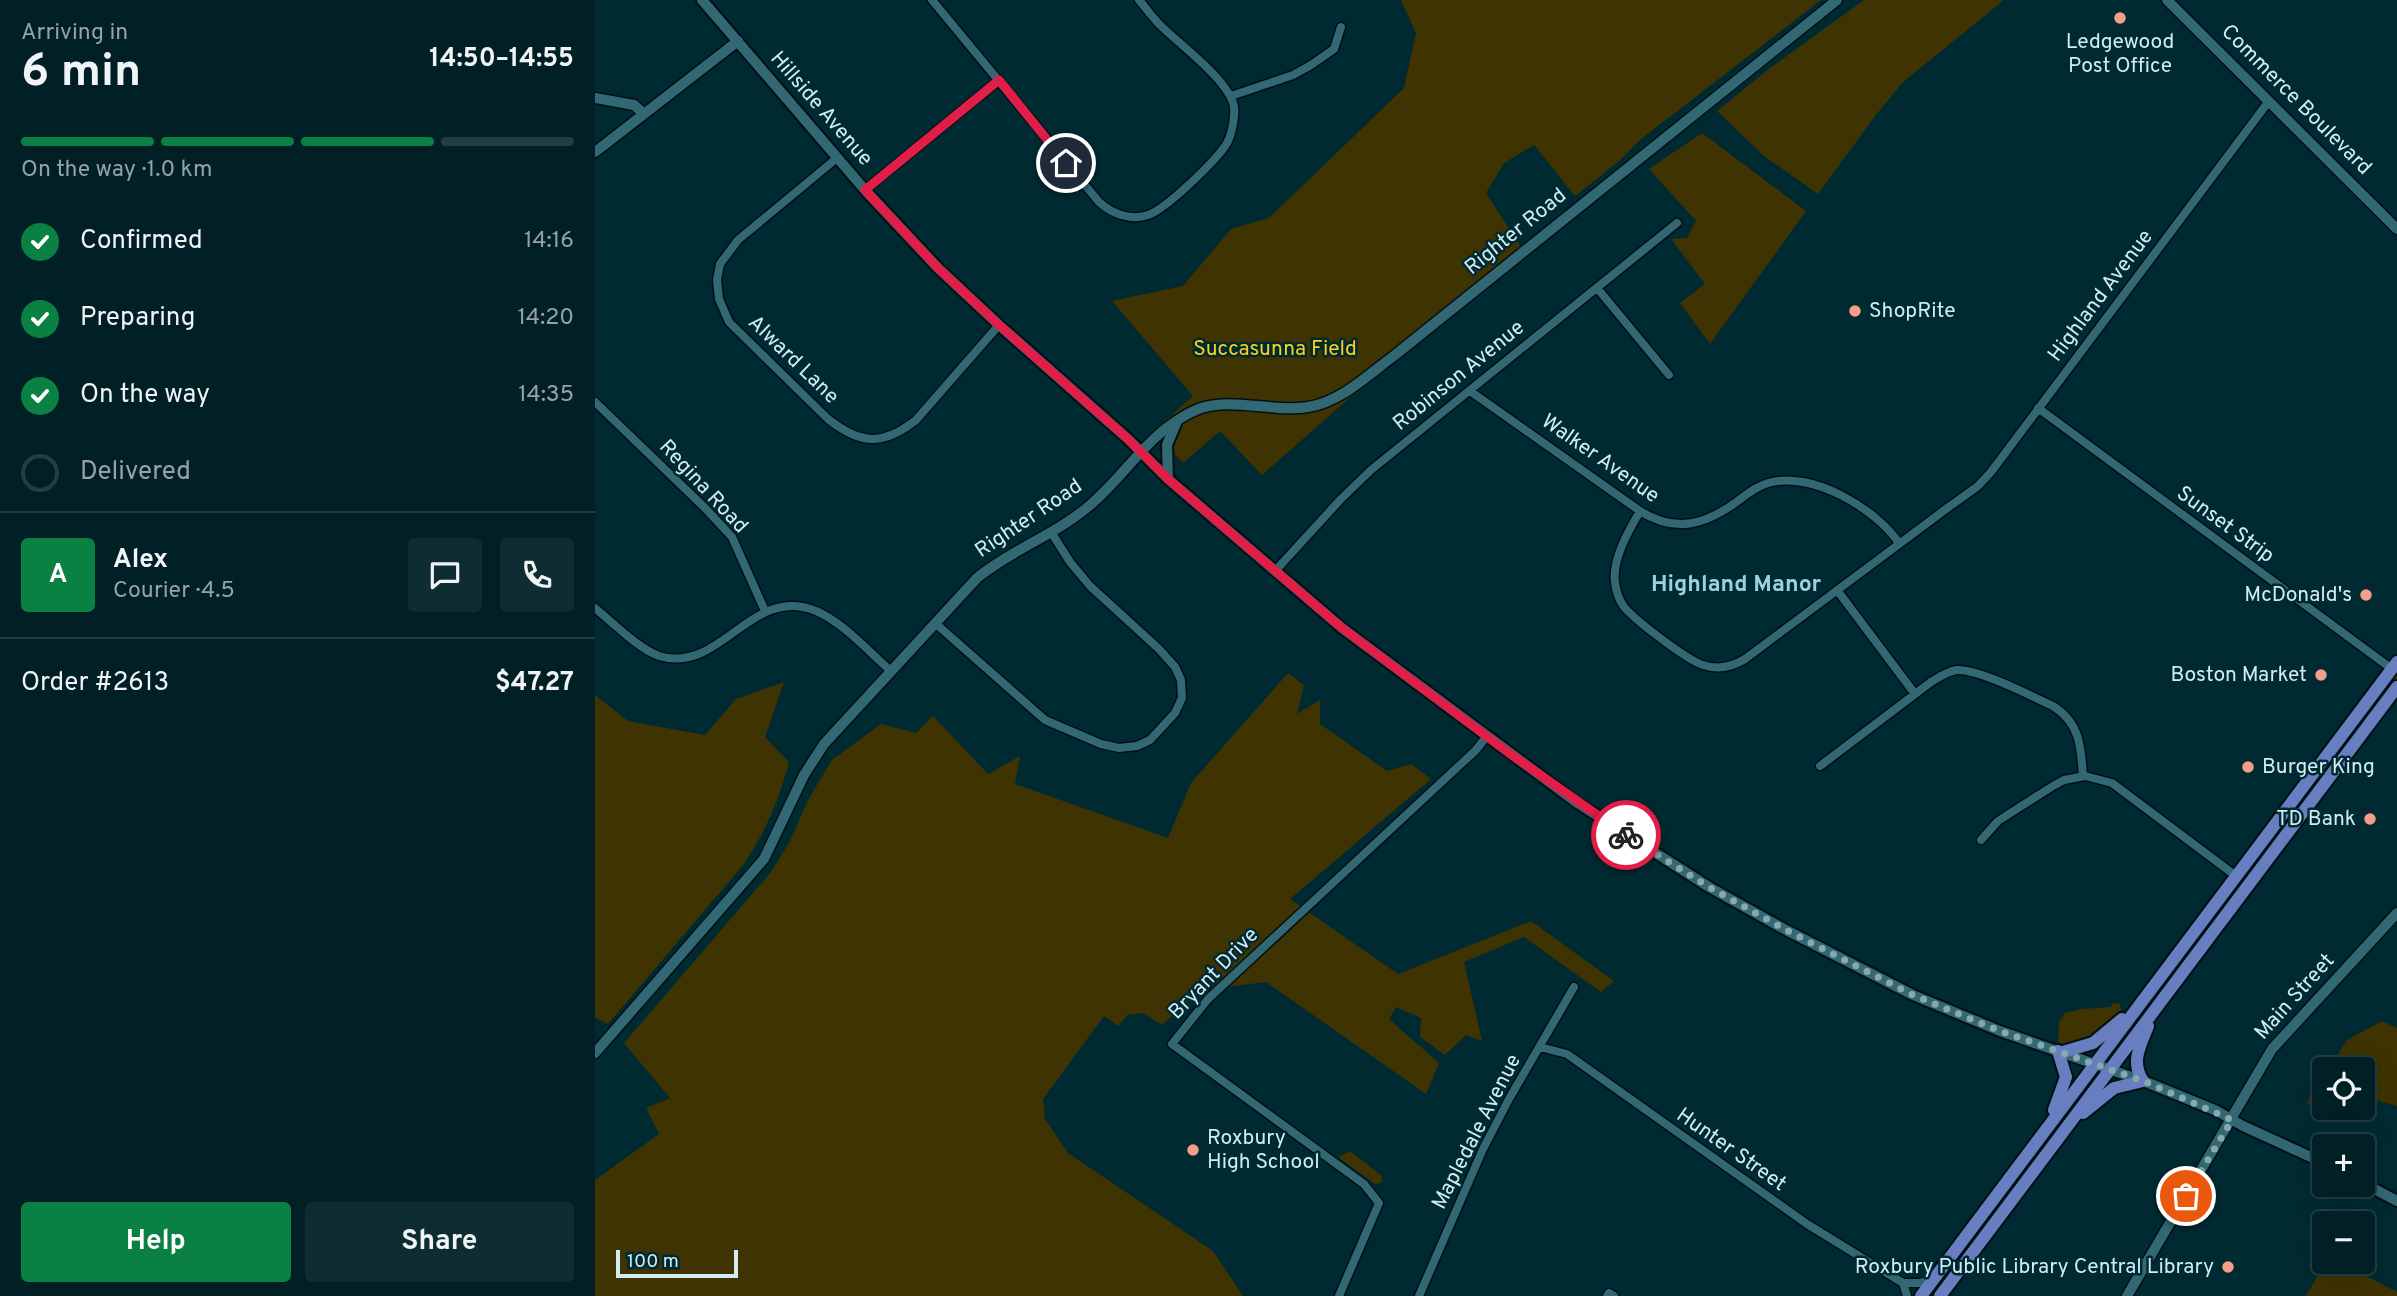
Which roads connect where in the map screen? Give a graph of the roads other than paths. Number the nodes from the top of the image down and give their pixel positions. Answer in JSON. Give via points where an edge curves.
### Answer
{"nodes":[{"id":1,"x":702,"y":0,"type":"edge"},
{"id":2,"x":932,"y":0,"type":"edge"},
{"id":3,"x":1139,"y":0,"type":"edge"},
{"id":4,"x":1837,"y":0,"type":"edge"},
{"id":5,"x":2167,"y":0,"type":"edge"},
{"id":6,"x":1341,"y":27,"type":"dead end"},
{"id":7,"x":738,"y":41,"type":"junction"},
{"id":8,"x":999,"y":80,"type":"junction"},
{"id":9,"x":1231,"y":96,"type":"junction"},
{"id":10,"x":595,"y":98,"type":"edge"},
{"id":11,"x":2269,"y":101,"type":"junction"},
{"id":12,"x":643,"y":113,"type":"junction"},
{"id":13,"x":595,"y":152,"type":"edge"},
{"id":14,"x":837,"y":158,"type":"junction"},
{"id":15,"x":865,"y":190,"type":"junction"},
{"id":16,"x":1677,"y":223,"type":"dead end"},
{"id":17,"x":2397,"y":229,"type":"edge"},
{"id":18,"x":1597,"y":288,"type":"junction"},
{"id":19,"x":999,"y":325,"type":"junction"},
{"id":20,"x":1669,"y":375,"type":"dead end"},
{"id":21,"x":1470,"y":391,"type":"junction"},
{"id":22,"x":595,"y":402,"type":"edge"},
{"id":23,"x":2038,"y":408,"type":"junction"},
{"id":24,"x":1177,"y":421,"type":"junction"},
{"id":25,"x":1141,"y":452,"type":"junction"},
{"id":26,"x":1168,"y":479,"type":"junction"},
{"id":27,"x":1640,"y":511,"type":"junction"},
{"id":28,"x":1051,"y":533,"type":"junction"},
{"id":29,"x":1899,"y":543,"type":"junction"},
{"id":30,"x":1276,"y":570,"type":"junction"},
{"id":31,"x":1837,"y":590,"type":"junction"},
{"id":32,"x":595,"y":608,"type":"edge"},
{"id":33,"x":765,"y":611,"type":"junction"},
{"id":34,"x":935,"y":623,"type":"junction"},
{"id":35,"x":2394,"y":666,"type":"edge"},
{"id":36,"x":891,"y":671,"type":"junction"},
{"id":37,"x":2397,"y":688,"type":"edge"},
{"id":38,"x":1915,"y":694,"type":"junction"},
{"id":39,"x":1486,"y":737,"type":"junction"},
{"id":40,"x":1820,"y":766,"type":"dead end"},
{"id":41,"x":2083,"y":776,"type":"junction"},
{"id":42,"x":1981,"y":840,"type":"dead end"},
{"id":43,"x":2236,"y":876,"type":"junction"},
{"id":44,"x":2397,"y":913,"type":"edge"},
{"id":45,"x":1574,"y":987,"type":"dead end"},
{"id":46,"x":2137,"y":1009,"type":"junction"},
{"id":47,"x":2155,"y":1009,"type":"junction"},
{"id":48,"x":1540,"y":1047,"type":"junction"},
{"id":49,"x":2060,"y":1052,"type":"junction"},
{"id":50,"x":595,"y":1053,"type":"edge"},
{"id":51,"x":2096,"y":1063,"type":"junction"},
{"id":52,"x":2111,"y":1069,"type":"junction"},
{"id":53,"x":2143,"y":1081,"type":"junction"},
{"id":54,"x":2232,"y":1120,"type":"junction"},
{"id":55,"x":2062,"y":1132,"type":"junction"},
{"id":56,"x":2042,"y":1134,"type":"junction"},
{"id":57,"x":2312,"y":1157,"type":"edge"},
{"id":58,"x":2375,"y":1189,"type":"edge"},
{"id":59,"x":2397,"y":1201,"type":"edge"},
{"id":60,"x":1937,"y":1275,"type":"junction"},
{"id":61,"x":1955,"y":1275,"type":"junction"},
{"id":62,"x":1903,"y":1283,"type":"junction"},
{"id":63,"x":1339,"y":1296,"type":"edge"},
{"id":64,"x":1419,"y":1296,"type":"edge"},
{"id":65,"x":1607,"y":1296,"type":"edge"},
{"id":66,"x":1614,"y":1296,"type":"edge"},
{"id":67,"x":1907,"y":1296,"type":"edge"},
{"id":68,"x":1921,"y":1296,"type":"edge"},
{"id":69,"x":1940,"y":1296,"type":"edge"},
{"id":70,"x":1949,"y":1296,"type":"edge"},
{"id":71,"x":2127,"y":1296,"type":"edge"}],
"edges":[{"from":1,"to":7,"type":"main road","name":"Hillside Avenue"},
{"from":2,"to":8,"type":"street"},
{"from":3,"to":9,"type":"street"},
{"from":4,"to":24,"type":"street","name":"Righter Road","via":[[1345,392],[1310,407],[1214,406]]},
{"from":5,"to":11,"type":"street","name":"Commerce Boulevard"},
{"from":6,"to":9,"type":"street","via":[[1334,49],[1311,65]]},
{"from":7,"to":12,"type":"street"},
{"from":7,"to":14,"type":"main road","name":"Hillside Avenue"},
{"from":8,"to":9,"type":"street","via":[[1099,202],[1132,218],[1163,206],[1217,158],[1229,140],[1234,108]]},
{"from":8,"to":15,"type":"street"},
{"from":10,"to":12,"type":"street","via":[[633,105]]},
{"from":11,"to":17,"type":"street","name":"Commerce Boulevard"},
{"from":11,"to":23,"type":"street","name":"Highland Avenue"},
{"from":12,"to":13,"type":"street"},
{"from":14,"to":15,"type":"main road","name":"Hillside Avenue"},
{"from":14,"to":19,"type":"street","name":"Alward Lane","via":[[738,240],[720,264],[719,299],[729,322],[828,419],[843,431],[875,440],[916,420]]},
{"from":15,"to":19,"type":"main road","name":"Hillside Avenue"},
{"from":16,"to":18,"type":"street","name":"Robinson Avenue"},
{"from":18,"to":20,"type":"street"},
{"from":18,"to":21,"type":"street","name":"Robinson Avenue"},
{"from":19,"to":25,"type":"main road","name":"Hillside Avenue"},
{"from":21,"to":27,"type":"street","name":"Walker Avenue"},
{"from":21,"to":30,"type":"street","name":"Robinson Avenue","via":[[1371,470]]},
{"from":22,"to":33,"type":"street","name":"Regina Road","via":[[732,537]]},
{"from":23,"to":29,"type":"street","name":"Highland Avenue","via":[[1987,477]]},
{"from":23,"to":35,"type":"street","name":"Sunset Strip"},
{"from":24,"to":25,"type":"street","name":"Righter Road"},
{"from":24,"to":26,"type":"main road","via":[[1167,445]]},
{"from":25,"to":26,"type":"main road","name":"Hillside Avenue"},
{"from":25,"to":28,"type":"street","name":"Righter Road","via":[[1090,505]]},
{"from":26,"to":30,"type":"main road","name":"Hillside Avenue"},
{"from":27,"to":29,"type":"street","name":"Walker Avenue","via":[[1670,523],[1697,523],[1714,517],[1754,489],[1794,481],[1867,508]]},
{"from":27,"to":31,"type":"street","name":"Highland Avenue","via":[[1618,560],[1614,579],[1619,598],[1632,615],[1701,665],[1738,663]]},
{"from":28,"to":34,"type":"street","name":"Righter Road","via":[[989,568]]},
{"from":28,"to":34,"type":"street","via":[[1090,586],[1175,667],[1182,698],[1175,713],[1150,740],[1119,748],[1045,720]]},
{"from":29,"to":31,"type":"street","name":"Highland Avenue"},
{"from":30,"to":39,"type":"main road","name":"Hillside Avenue","via":[[1361,644]]},
{"from":31,"to":38,"type":"street"},
{"from":32,"to":33,"type":"street","via":[[646,649],[674,657],[707,650]]},
{"from":33,"to":36,"type":"street","via":[[777,607],[816,611]]},
{"from":34,"to":36,"type":"street","name":"Righter Road"},
{"from":35,"to":43,"type":"highway"},
{"from":36,"to":50,"type":"street","name":"Righter Road","via":[[813,759],[764,859]]},
{"from":37,"to":47,"type":"highway"},
{"from":38,"to":40,"type":"street"},
{"from":38,"to":41,"type":"street","via":[[1957,670],[2053,706],[2064,712],[2078,734]]},
{"from":39,"to":49,"type":"main road","name":"Hillside Avenue","via":[[1663,859],[1786,930],[1913,995]]},
{"from":39,"to":63,"type":"street","name":"Bryant Drive","via":[[1208,999],[1172,1044],[1364,1184],[1379,1203]]},
{"from":41,"to":42,"type":"street","via":[[2053,786],[1998,821]]},
{"from":41,"to":43,"type":"street","via":[[2112,783]]},
{"from":43,"to":46,"type":"highway"},
{"from":44,"to":54,"type":"street","name":"Main Street","via":[[2286,1032],[2264,1061]]},
{"from":45,"to":48,"type":"street","name":"Mapledale Avenue"},
{"from":46,"to":49,"type":"highway","via":[[2093,1044]]},
{"from":46,"to":51,"type":"highway"},
{"from":47,"to":52,"type":"highway"},
{"from":47,"to":53,"type":"highway","via":[[2137,1055]]},
{"from":48,"to":62,"type":"street","name":"Hunter Street","via":[[1567,1054],[1796,1217]]},
{"from":48,"to":64,"type":"street","name":"Mapledale Avenue","via":[[1483,1149]]},
{"from":49,"to":51,"type":"main road","name":"Hillside Avenue"},
{"from":49,"to":56,"type":"highway","via":[[2066,1082]]},
{"from":51,"to":52,"type":"main road","name":"Hillside Avenue"},
{"from":51,"to":56,"type":"highway"},
{"from":52,"to":53,"type":"main road","name":"Hillside Avenue"},
{"from":52,"to":55,"type":"highway"},
{"from":53,"to":54,"type":"main road","name":"Hillside Avenue"},
{"from":53,"to":55,"type":"highway","via":[[2114,1088]]},
{"from":54,"to":57,"type":"main road","name":"Hillside Avenue"},
{"from":54,"to":71,"type":"street","name":"Main Street"},
{"from":55,"to":61,"type":"highway"},
{"from":56,"to":60,"type":"highway"},
{"from":58,"to":59,"type":"main road"},
{"from":60,"to":62,"type":"street","via":[[1921,1283]]},
{"from":60,"to":68,"type":"highway"},
{"from":61,"to":69,"type":"highway"},
{"from":61,"to":70,"type":"street"},
{"from":62,"to":67,"type":"street"},
{"from":65,"to":66,"type":"street"}]}
